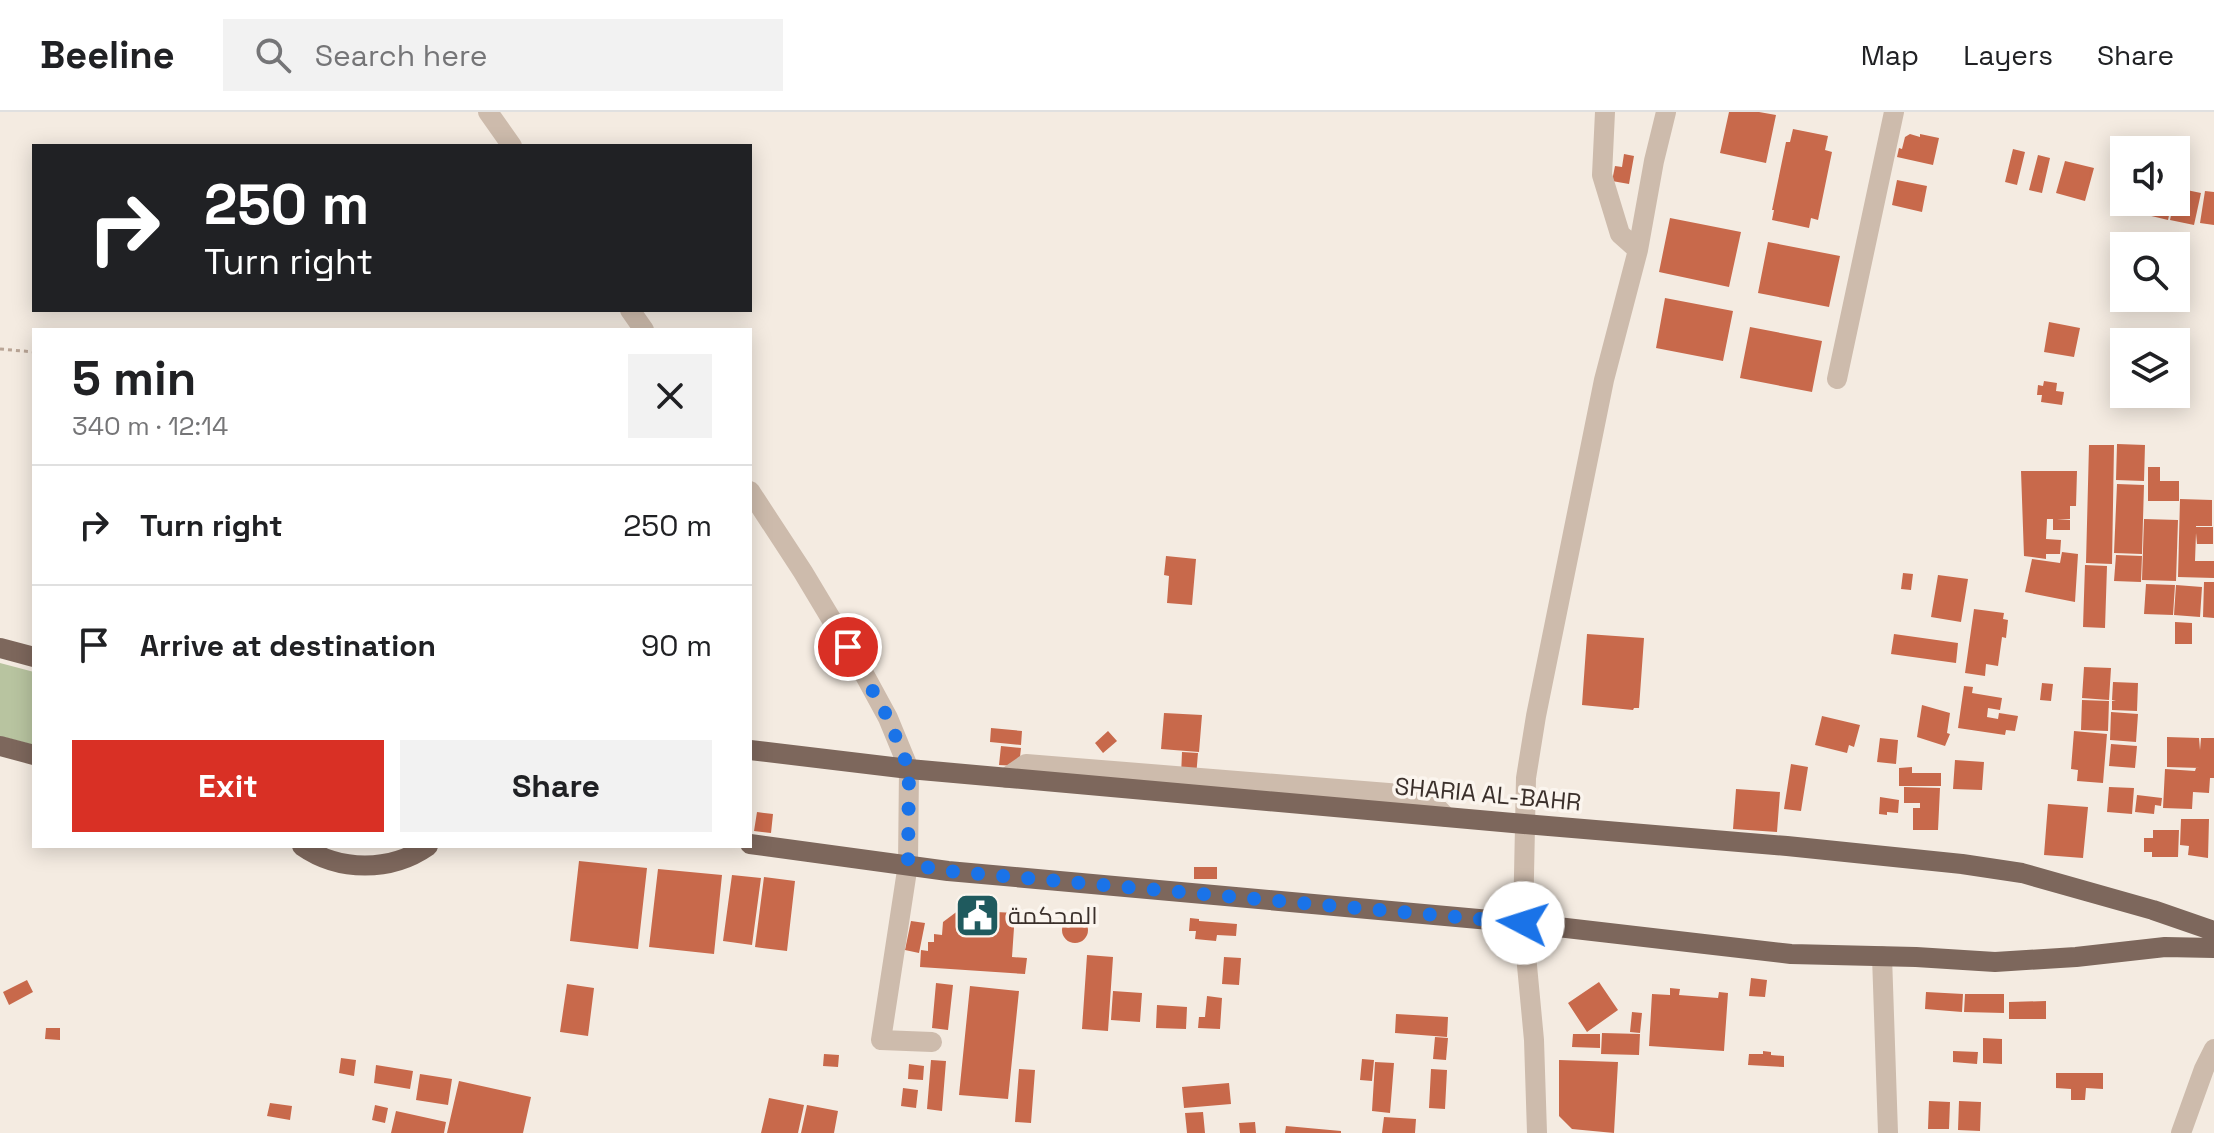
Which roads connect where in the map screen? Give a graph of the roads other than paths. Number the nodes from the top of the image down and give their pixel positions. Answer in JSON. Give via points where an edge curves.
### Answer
{"nodes":[{"id":1,"x":488,"y":112,"type":"edge"},
{"id":2,"x":1605,"y":112,"type":"edge"},
{"id":3,"x":1666,"y":112,"type":"edge"},
{"id":4,"x":1894,"y":112,"type":"edge"},
{"id":5,"x":511,"y":144,"type":"edge"},
{"id":6,"x":1638,"y":250,"type":"junction"},
{"id":7,"x":1837,"y":379,"type":"dead end"},
{"id":8,"x":752,"y":494,"type":"edge"},
{"id":9,"x":0,"y":648,"type":"edge"},
{"id":10,"x":32,"y":656,"type":"edge"},
{"id":11,"x":0,"y":746,"type":"edge"},
{"id":12,"x":752,"y":750,"type":"edge"},
{"id":13,"x":32,"y":754,"type":"edge"},
{"id":14,"x":909,"y":769,"type":"junction"},
{"id":15,"x":1524,"y":824,"type":"junction"},
{"id":16,"x":752,"y":844,"type":"edge"},
{"id":17,"x":305,"y":848,"type":"edge"},
{"id":18,"x":425,"y":848,"type":"edge"},
{"id":19,"x":908,"y":864,"type":"junction"},
{"id":20,"x":1523,"y":923,"type":"junction"},
{"id":21,"x":2214,"y":931,"type":"edge"},
{"id":22,"x":2214,"y":948,"type":"edge"},
{"id":23,"x":1882,"y":956,"type":"junction"},
{"id":24,"x":932,"y":1042,"type":"dead end"},
{"id":25,"x":2214,"y":1049,"type":"edge"},
{"id":26,"x":1537,"y":1133,"type":"edge"},
{"id":27,"x":1888,"y":1133,"type":"edge"},
{"id":28,"x":2181,"y":1133,"type":"edge"}],
"edges":[{"from":1,"to":5,"type":"street"},
{"from":2,"to":6,"type":"street","via":[[1602,175],[1620,234]]},
{"from":3,"to":6,"type":"street"},
{"from":4,"to":7,"type":"street"},
{"from":6,"to":15,"type":"street","via":[[1604,380],[1536,716]]},
{"from":8,"to":14,"type":"street","via":[[863,672]]},
{"from":9,"to":10,"type":"main road"},
{"from":11,"to":13,"type":"main road"},
{"from":12,"to":14,"type":"main road","name":"SHARIA AL-BAHR"},
{"from":14,"to":15,"type":"main road","name":"SHARIA AL-BAHR"},
{"from":14,"to":19,"type":"street"},
{"from":15,"to":20,"type":"street"},
{"from":15,"to":21,"type":"main road","name":"SHARIA AL-BAHR","via":[[1962,864],[2140,906]]},
{"from":16,"to":19,"type":"main road"},
{"from":17,"to":18,"type":"main road","via":[[348,865],[383,865]]},
{"from":19,"to":20,"type":"main road"},
{"from":19,"to":24,"type":"street","via":[[881,1040]]},
{"from":20,"to":23,"type":"main road","via":[[1791,954]]},
{"from":20,"to":26,"type":"street"},
{"from":22,"to":23,"type":"main road","via":[[2165,947],[1995,962]]},
{"from":23,"to":27,"type":"street"},
{"from":25,"to":28,"type":"street"}]}
